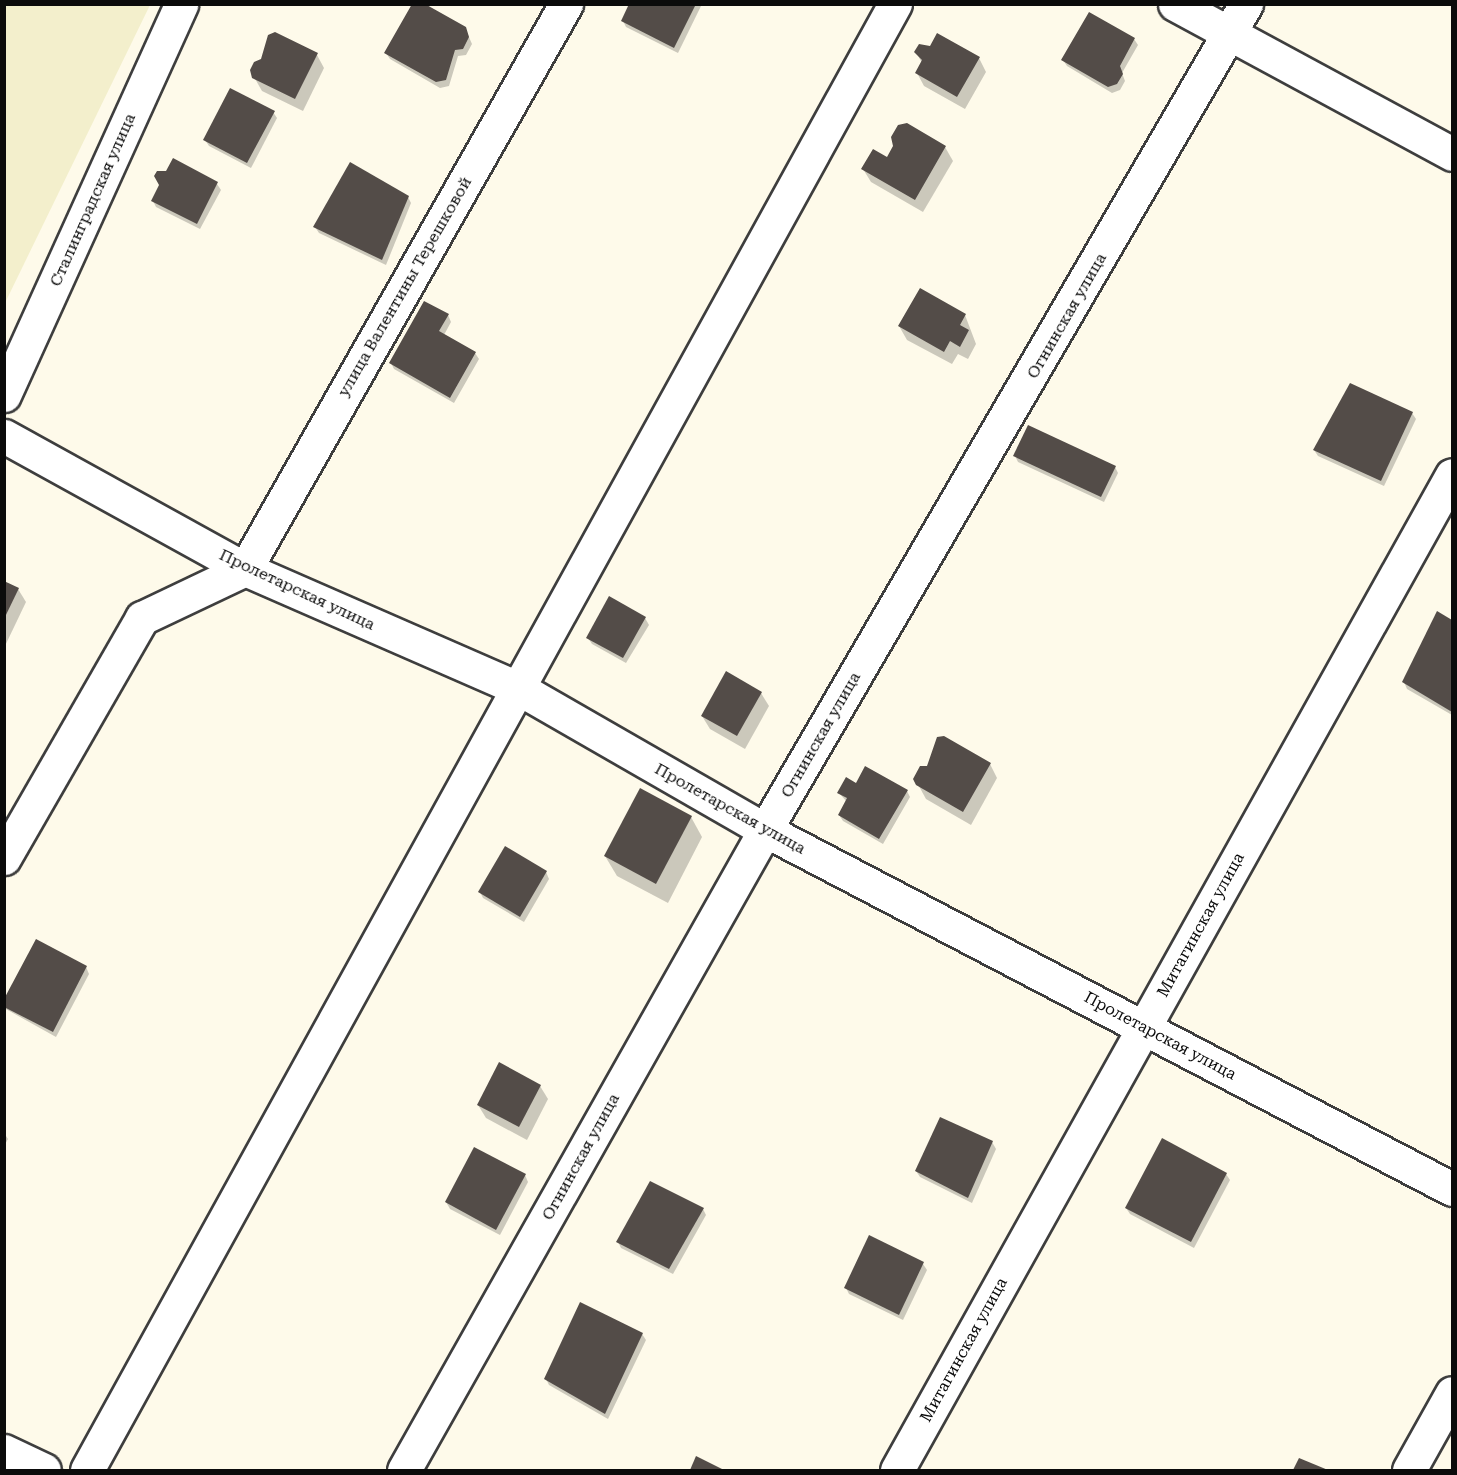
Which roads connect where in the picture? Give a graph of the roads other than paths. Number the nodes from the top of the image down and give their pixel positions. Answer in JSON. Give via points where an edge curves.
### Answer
{"nodes":[{"id":1,"x":181,"y":4,"type":"edge"},
{"id":2,"x":566,"y":4,"type":"edge"},
{"id":3,"x":895,"y":4,"type":"edge"},
{"id":4,"x":1175,"y":4,"type":"edge"},
{"id":5,"x":1246,"y":4,"type":"edge"},
{"id":6,"x":1231,"y":35,"type":"junction"},
{"id":7,"x":1452,"y":154,"type":"edge"},
{"id":8,"x":4,"y":395,"type":"edge"},
{"id":9,"x":4,"y":436,"type":"edge"},
{"id":10,"x":1452,"y":475,"type":"edge"},
{"id":11,"x":245,"y":569,"type":"junction"},
{"id":12,"x":518,"y":688,"type":"junction"},
{"id":13,"x":765,"y":831,"type":"junction"},
{"id":14,"x":4,"y":858,"type":"edge"},
{"id":15,"x":1144,"y":1028,"type":"junction"},
{"id":16,"x":1452,"y":1189,"type":"edge"},
{"id":17,"x":1452,"y":1394,"type":"edge"},
{"id":18,"x":4,"y":1450,"type":"edge"},
{"id":19,"x":44,"y":1470,"type":"edge"},
{"id":20,"x":87,"y":1470,"type":"edge"},
{"id":21,"x":404,"y":1470,"type":"edge"},
{"id":22,"x":897,"y":1470,"type":"edge"},
{"id":23,"x":1409,"y":1470,"type":"edge"}],
"edges":[{"from":1,"to":8,"type":"street","name":"Сталинградская улица"},
{"from":2,"to":11,"type":"street","name":"улица Валентины Терешковой"},
{"from":3,"to":12,"type":"street"},
{"from":4,"to":6,"type":"street"},
{"from":5,"to":6,"type":"street","name":"Огнинская улица"},
{"from":6,"to":7,"type":"street"},
{"from":6,"to":13,"type":"street","name":"Огнинская улица"},
{"from":9,"to":11,"type":"street","name":"Пролетарская улица"},
{"from":10,"to":15,"type":"street","name":"Митагинская улица"},
{"from":11,"to":12,"type":"street","name":"Пролетарская улица"},
{"from":11,"to":14,"type":"street","via":[[142,618]]},
{"from":12,"to":13,"type":"street","name":"Пролетарская улица"},
{"from":12,"to":20,"type":"street"},
{"from":13,"to":15,"type":"street","name":"Пролетарская улица"},
{"from":13,"to":21,"type":"street","name":"Огнинская улица"},
{"from":15,"to":16,"type":"street","name":"Пролетарская улица"},
{"from":15,"to":22,"type":"street","name":"Митагинская улица"},
{"from":17,"to":23,"type":"street"},
{"from":18,"to":19,"type":"street"}]}
